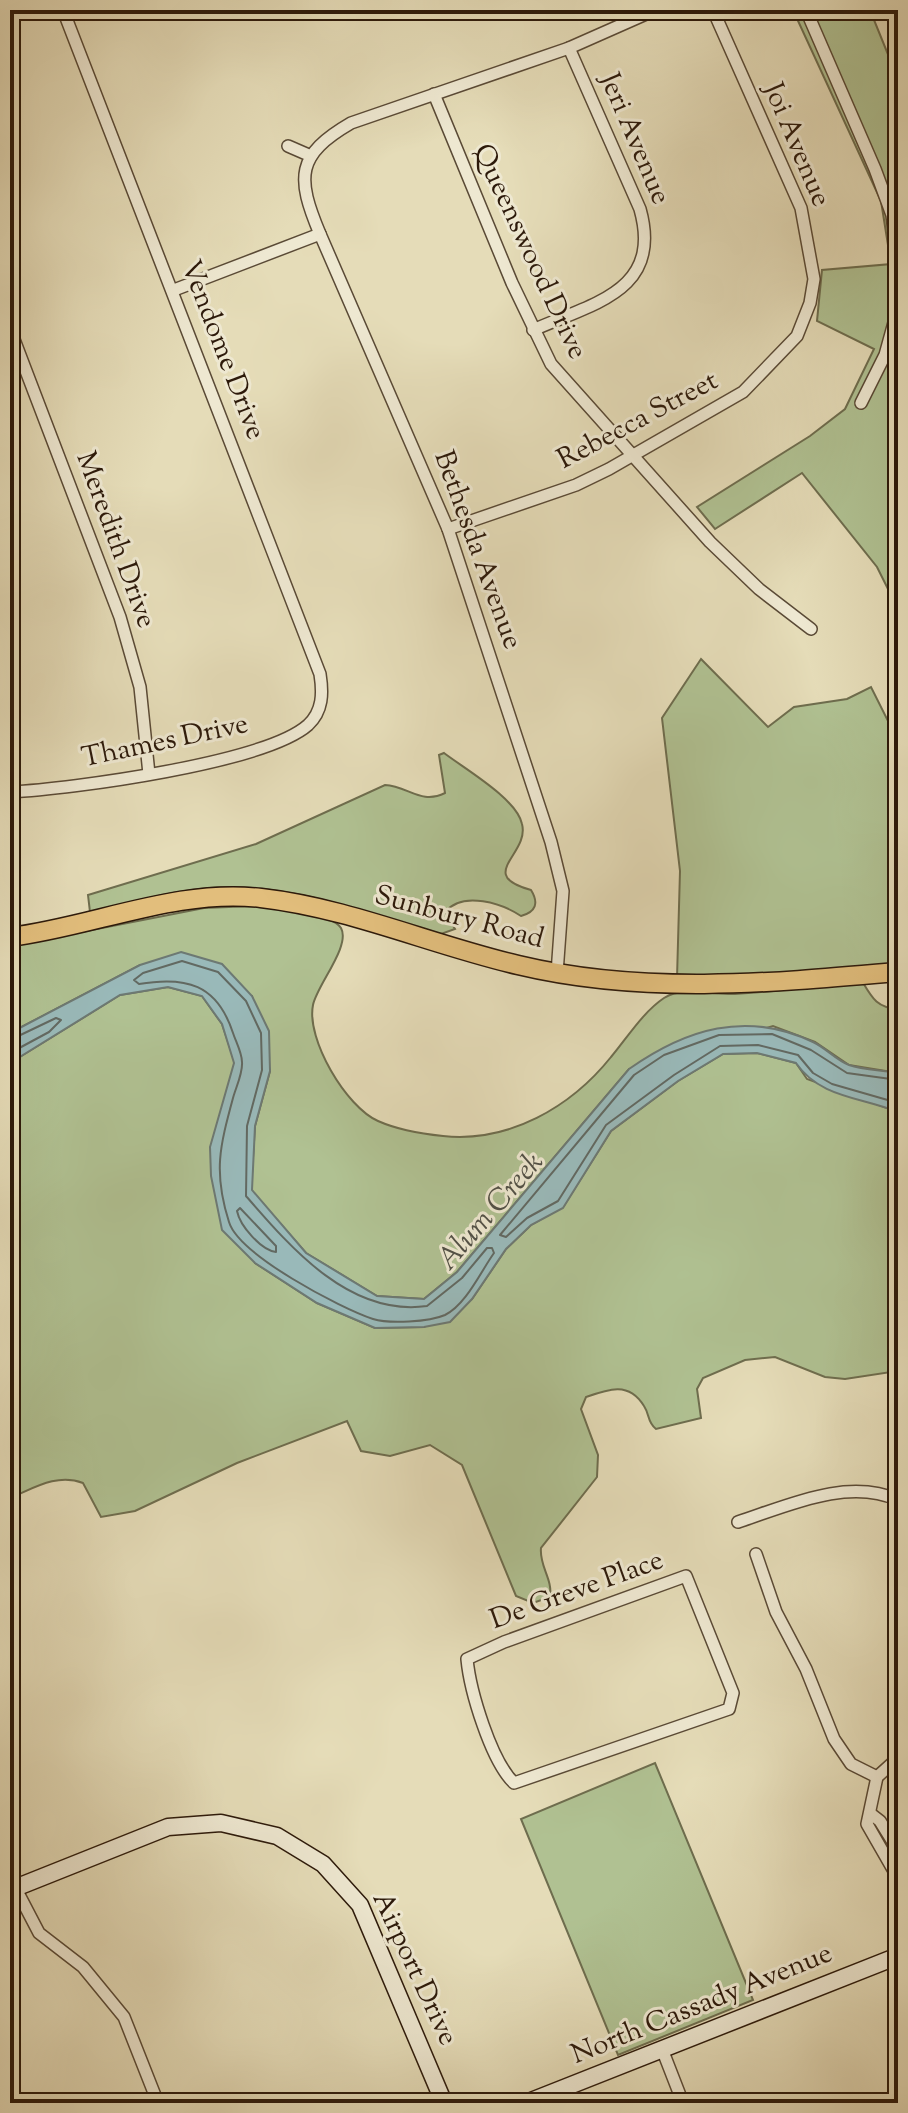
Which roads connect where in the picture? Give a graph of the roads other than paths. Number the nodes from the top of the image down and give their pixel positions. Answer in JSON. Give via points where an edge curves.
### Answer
{"nodes":[{"id":1,"x":63,"y":10,"type":"edge"},
{"id":2,"x":655,"y":10,"type":"edge"},
{"id":3,"x":713,"y":10,"type":"edge"},
{"id":4,"x":806,"y":10,"type":"edge"},
{"id":5,"x":569,"y":48,"type":"junction"},
{"id":6,"x":434,"y":94,"type":"junction"},
{"id":7,"x":288,"y":146,"type":"dead end"},
{"id":8,"x":311,"y":156,"type":"junction"},
{"id":9,"x":320,"y":234,"type":"junction"},
{"id":10,"x":898,"y":264,"type":"edge"},
{"id":11,"x":174,"y":290,"type":"junction"},
{"id":12,"x":810,"y":303,"type":"joint"},
{"id":13,"x":898,"y":308,"type":"edge"},
{"id":14,"x":10,"y":329,"type":"edge"},
{"id":15,"x":533,"y":330,"type":"junction"},
{"id":16,"x":861,"y":403,"type":"dead end"},
{"id":17,"x":630,"y":456,"type":"junction"},
{"id":18,"x":448,"y":529,"type":"junction"},
{"id":19,"x":811,"y":629,"type":"dead end"},
{"id":20,"x":319,"y":710,"type":"joint"},
{"id":21,"x":149,"y":774,"type":"junction"},
{"id":22,"x":10,"y":792,"type":"edge"},
{"id":23,"x":10,"y":937,"type":"edge"},
{"id":24,"x":898,"y":972,"type":"edge"},
{"id":25,"x":557,"y":973,"type":"junction"},
{"id":26,"x":898,"y":1500,"type":"edge"},
{"id":27,"x":738,"y":1522,"type":"dead end"},
{"id":28,"x":756,"y":1554,"type":"dead end"},
{"id":29,"x":898,"y":1758,"type":"edge"},
{"id":30,"x":877,"y":1777,"type":"junction"},
{"id":31,"x":514,"y":1783,"type":"joint"},
{"id":32,"x":871,"y":1814,"type":"junction"},
{"id":33,"x":898,"y":1850,"type":"edge"},
{"id":34,"x":898,"y":1878,"type":"edge"},
{"id":35,"x":13,"y":1888,"type":"edge"},
{"id":36,"x":898,"y":1956,"type":"edge"},
{"id":37,"x":662,"y":2049,"type":"junction"},
{"id":38,"x":158,"y":2103,"type":"edge"},
{"id":39,"x":444,"y":2103,"type":"edge"},
{"id":40,"x":526,"y":2103,"type":"edge"},
{"id":41,"x":683,"y":2103,"type":"edge"}],
"edges":[{"from":1,"to":11,"type":"street","name":"Vendome Drive"},
{"from":2,"to":5,"type":"street"},
{"from":3,"to":12,"type":"street","name":"Joi Avenue","via":[[801,208],[814,279]]},
{"from":4,"to":10,"type":"street","via":[[892,215]]},
{"from":5,"to":6,"type":"street"},
{"from":5,"to":15,"type":"street","name":"Jeri Avenue","via":[[640,209],[647,234],[644,260],[631,281],[610,296]]},
{"from":6,"to":8,"type":"street","via":[[351,123],[321,141]]},
{"from":6,"to":15,"type":"street","name":"Queenswood Drive"},
{"from":7,"to":8,"type":"street"},
{"from":8,"to":9,"type":"street","name":"Bethesda Avenue","via":[[303,188]]},
{"from":9,"to":11,"type":"street"},
{"from":9,"to":18,"type":"street","name":"Bethesda Avenue"},
{"from":11,"to":20,"type":"street","name":"Vendome Drive","via":[[320,674]]},
{"from":12,"to":17,"type":"street","name":"Rebecca Street","via":[[797,336],[743,392]]},
{"from":13,"to":16,"type":"street","via":[[885,355]]},
{"from":14,"to":21,"type":"street","name":"Meredith Drive","via":[[120,617],[140,687]]},
{"from":15,"to":17,"type":"street","name":"Queenswood Drive","via":[[566,384]]},
{"from":17,"to":18,"type":"street","name":"Rebecca Street","via":[[576,485]]},
{"from":17,"to":19,"type":"street","name":"Queenswood Drive","via":[[719,552]]},
{"from":18,"to":25,"type":"street","name":"Bethesda Avenue","via":[[551,842],[563,891]]},
{"from":20,"to":21,"type":"street","name":"Thames Drive","via":[[293,734]]},
{"from":21,"to":22,"type":"street","name":"Thames Drive"},
{"from":23,"to":25,"type":"main road","name":"Sunbury Road","via":[[189,901],[258,898],[327,911]]},
{"from":24,"to":25,"type":"main road","name":"Sunbury Road","via":[[694,985]]},
{"from":26,"to":27,"type":"street","via":[[882,1493],[841,1492]]},
{"from":28,"to":30,"type":"street","via":[[776,1612],[834,1739],[851,1764]]},
{"from":29,"to":30,"type":"street"},
{"from":30,"to":32,"type":"street"},
{"from":31,"to":31,"type":"street","name":"De Greve Place","via":[[503,1770],[469,1680],[467,1659],[686,1576],[733,1693],[729,1709]]},
{"from":32,"to":33,"type":"street"},
{"from":32,"to":34,"type":"street","via":[[867,1824]]},
{"from":35,"to":38,"type":"street","via":[[39,1933],[83,1967],[124,2017]]},
{"from":35,"to":39,"type":"main road","name":"Airport Drive","via":[[168,1827],[221,1823],[277,1836],[323,1864],[360,1905]]},
{"from":36,"to":37,"type":"main road","name":"North Cassady Avenue"},
{"from":37,"to":40,"type":"main road","name":"North Cassady Avenue"},
{"from":37,"to":41,"type":"street"}]}
